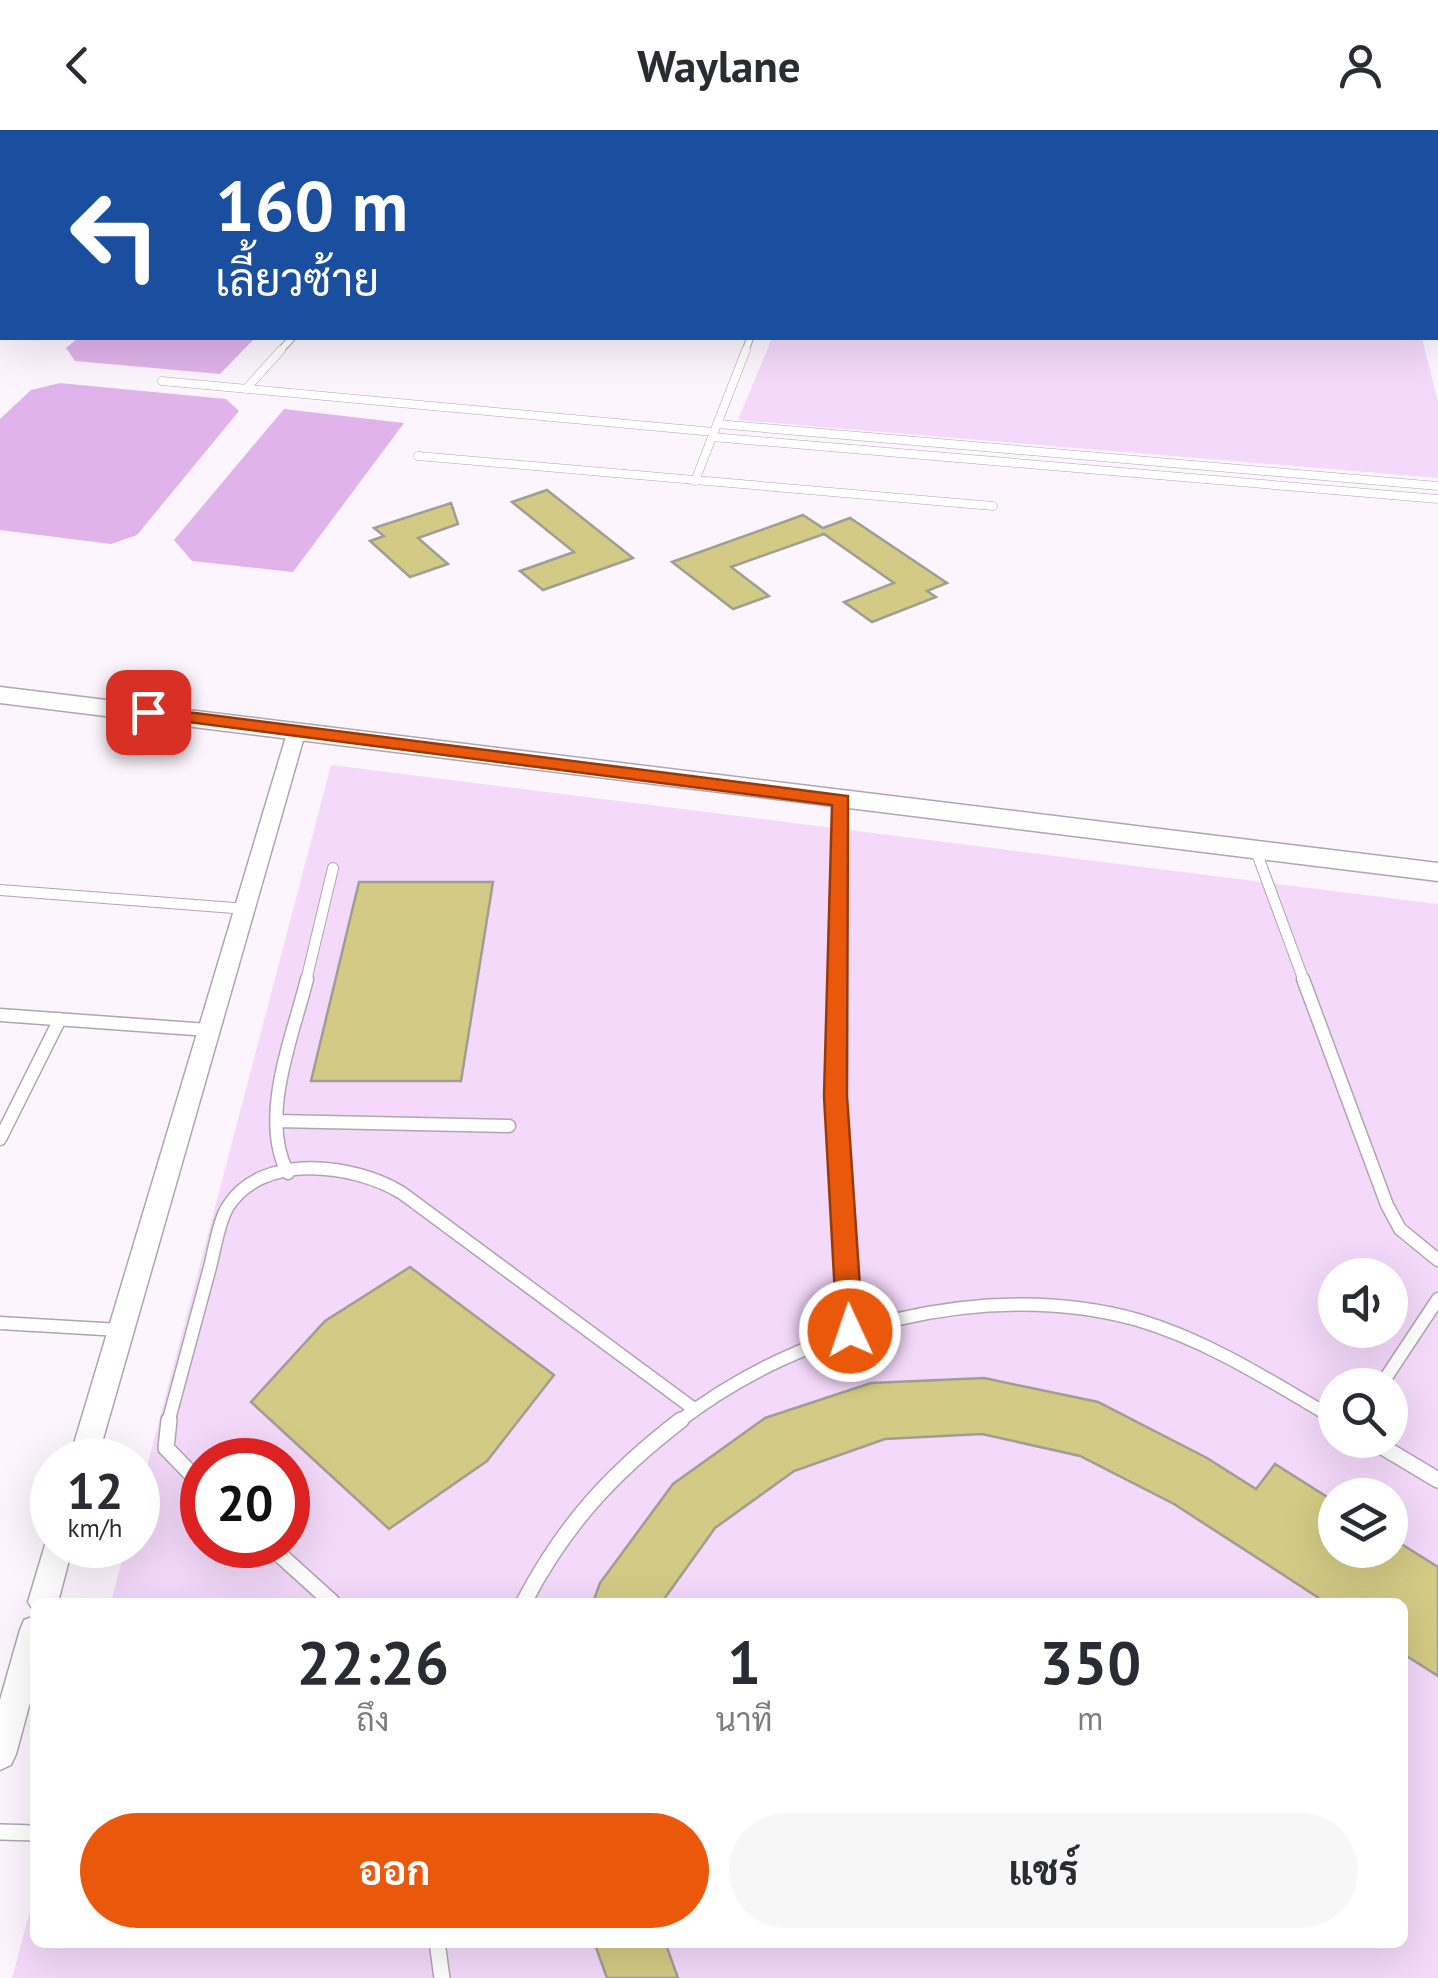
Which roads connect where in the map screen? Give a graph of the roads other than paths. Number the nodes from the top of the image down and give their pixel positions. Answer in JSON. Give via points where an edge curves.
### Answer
{"nodes":[{"id":1,"x":290,"y":340,"type":"edge"},
{"id":2,"x":749,"y":340,"type":"edge"},
{"id":3,"x":162,"y":381,"type":"dead end"},
{"id":4,"x":246,"y":390,"type":"junction"},
{"id":5,"x":715,"y":431,"type":"junction"},
{"id":6,"x":418,"y":456,"type":"dead end"},
{"id":7,"x":695,"y":481,"type":"junction"},
{"id":8,"x":1438,"y":486,"type":"edge"},
{"id":9,"x":1438,"y":499,"type":"edge"},
{"id":10,"x":993,"y":506,"type":"dead end"},
{"id":11,"x":0,"y":695,"type":"edge"},
{"id":12,"x":297,"y":730,"type":"junction"},
{"id":13,"x":842,"y":801,"type":"junction"},
{"id":14,"x":1256,"y":851,"type":"junction"},
{"id":15,"x":333,"y":868,"type":"dead end"},
{"id":16,"x":1438,"y":872,"type":"edge"},
{"id":17,"x":0,"y":890,"type":"edge"},
{"id":18,"x":247,"y":909,"type":"junction"},
{"id":19,"x":0,"y":1014,"type":"edge"},
{"id":20,"x":60,"y":1019,"type":"junction"},
{"id":21,"x":208,"y":1030,"type":"junction"},
{"id":22,"x":277,"y":1121,"type":"junction"},
{"id":23,"x":509,"y":1126,"type":"dead end"},
{"id":24,"x":0,"y":1139,"type":"edge"},
{"id":25,"x":288,"y":1173,"type":"junction"},
{"id":26,"x":1438,"y":1260,"type":"edge"},
{"id":27,"x":1438,"y":1299,"type":"edge"},
{"id":28,"x":0,"y":1323,"type":"edge"},
{"id":29,"x":120,"y":1330,"type":"junction"},
{"id":30,"x":850,"y":1331,"type":"junction"},
{"id":31,"x":1392,"y":1368,"type":"edge"},
{"id":32,"x":694,"y":1409,"type":"junction"},
{"id":33,"x":1318,"y":1410,"type":"edge"},
{"id":34,"x":90,"y":1438,"type":"edge"},
{"id":35,"x":1401,"y":1458,"type":"edge"},
{"id":36,"x":180,"y":1462,"type":"edge"},
{"id":37,"x":1438,"y":1480,"type":"edge"},
{"id":38,"x":53,"y":1568,"type":"edge"},
{"id":39,"x":294,"y":1568,"type":"edge"},
{"id":40,"x":44,"y":1598,"type":"edge"},
{"id":41,"x":328,"y":1598,"type":"edge"},
{"id":42,"x":526,"y":1598,"type":"edge"},
{"id":43,"x":30,"y":1648,"type":"edge"},
{"id":44,"x":0,"y":1754,"type":"edge"},
{"id":45,"x":0,"y":1832,"type":"edge"},
{"id":46,"x":30,"y":1834,"type":"edge"},
{"id":47,"x":438,"y":1948,"type":"edge"},
{"id":48,"x":442,"y":1978,"type":"edge"}],
"edges":[{"from":1,"to":4,"type":"lane"},
{"from":2,"to":5,"type":"lane"},
{"from":3,"to":4,"type":"lane"},
{"from":4,"to":5,"type":"lane"},
{"from":5,"to":7,"type":"lane"},
{"from":5,"to":8,"type":"lane"},
{"from":5,"to":9,"type":"lane"},
{"from":6,"to":7,"type":"lane"},
{"from":7,"to":10,"type":"lane"},
{"from":11,"to":12,"type":"street"},
{"from":12,"to":13,"type":"street"},
{"from":12,"to":18,"type":"street"},
{"from":13,"to":14,"type":"street"},
{"from":13,"to":30,"type":"lane","via":[[836,1096]]},
{"from":14,"to":16,"type":"street"},
{"from":14,"to":26,"type":"lane","via":[[1387,1206],[1400,1228]]},
{"from":15,"to":22,"type":"lane","via":[[300,993]]},
{"from":17,"to":18,"type":"lane"},
{"from":18,"to":21,"type":"street"},
{"from":19,"to":20,"type":"lane"},
{"from":20,"to":21,"type":"lane"},
{"from":20,"to":24,"type":"lane"},
{"from":21,"to":29,"type":"street"},
{"from":22,"to":23,"type":"lane"},
{"from":22,"to":25,"type":"lane","via":[[277,1153]]},
{"from":25,"to":32,"type":"lane","via":[[346,1170],[387,1184]]},
{"from":25,"to":36,"type":"lane","via":[[260,1179],[232,1196],[166,1431],[166,1448]]},
{"from":27,"to":31,"type":"lane"},
{"from":28,"to":29,"type":"lane"},
{"from":29,"to":34,"type":"street"},
{"from":30,"to":32,"type":"lane","via":[[777,1359]]},
{"from":30,"to":33,"type":"lane","via":[[1002,1306],[1112,1313],[1180,1334]]},
{"from":32,"to":42,"type":"lane","via":[[619,1469],[558,1539]]},
{"from":35,"to":37,"type":"lane"},
{"from":38,"to":40,"type":"street"},
{"from":39,"to":41,"type":"lane"},
{"from":43,"to":44,"type":"street"},
{"from":45,"to":46,"type":"lane"},
{"from":47,"to":48,"type":"lane"}]}
